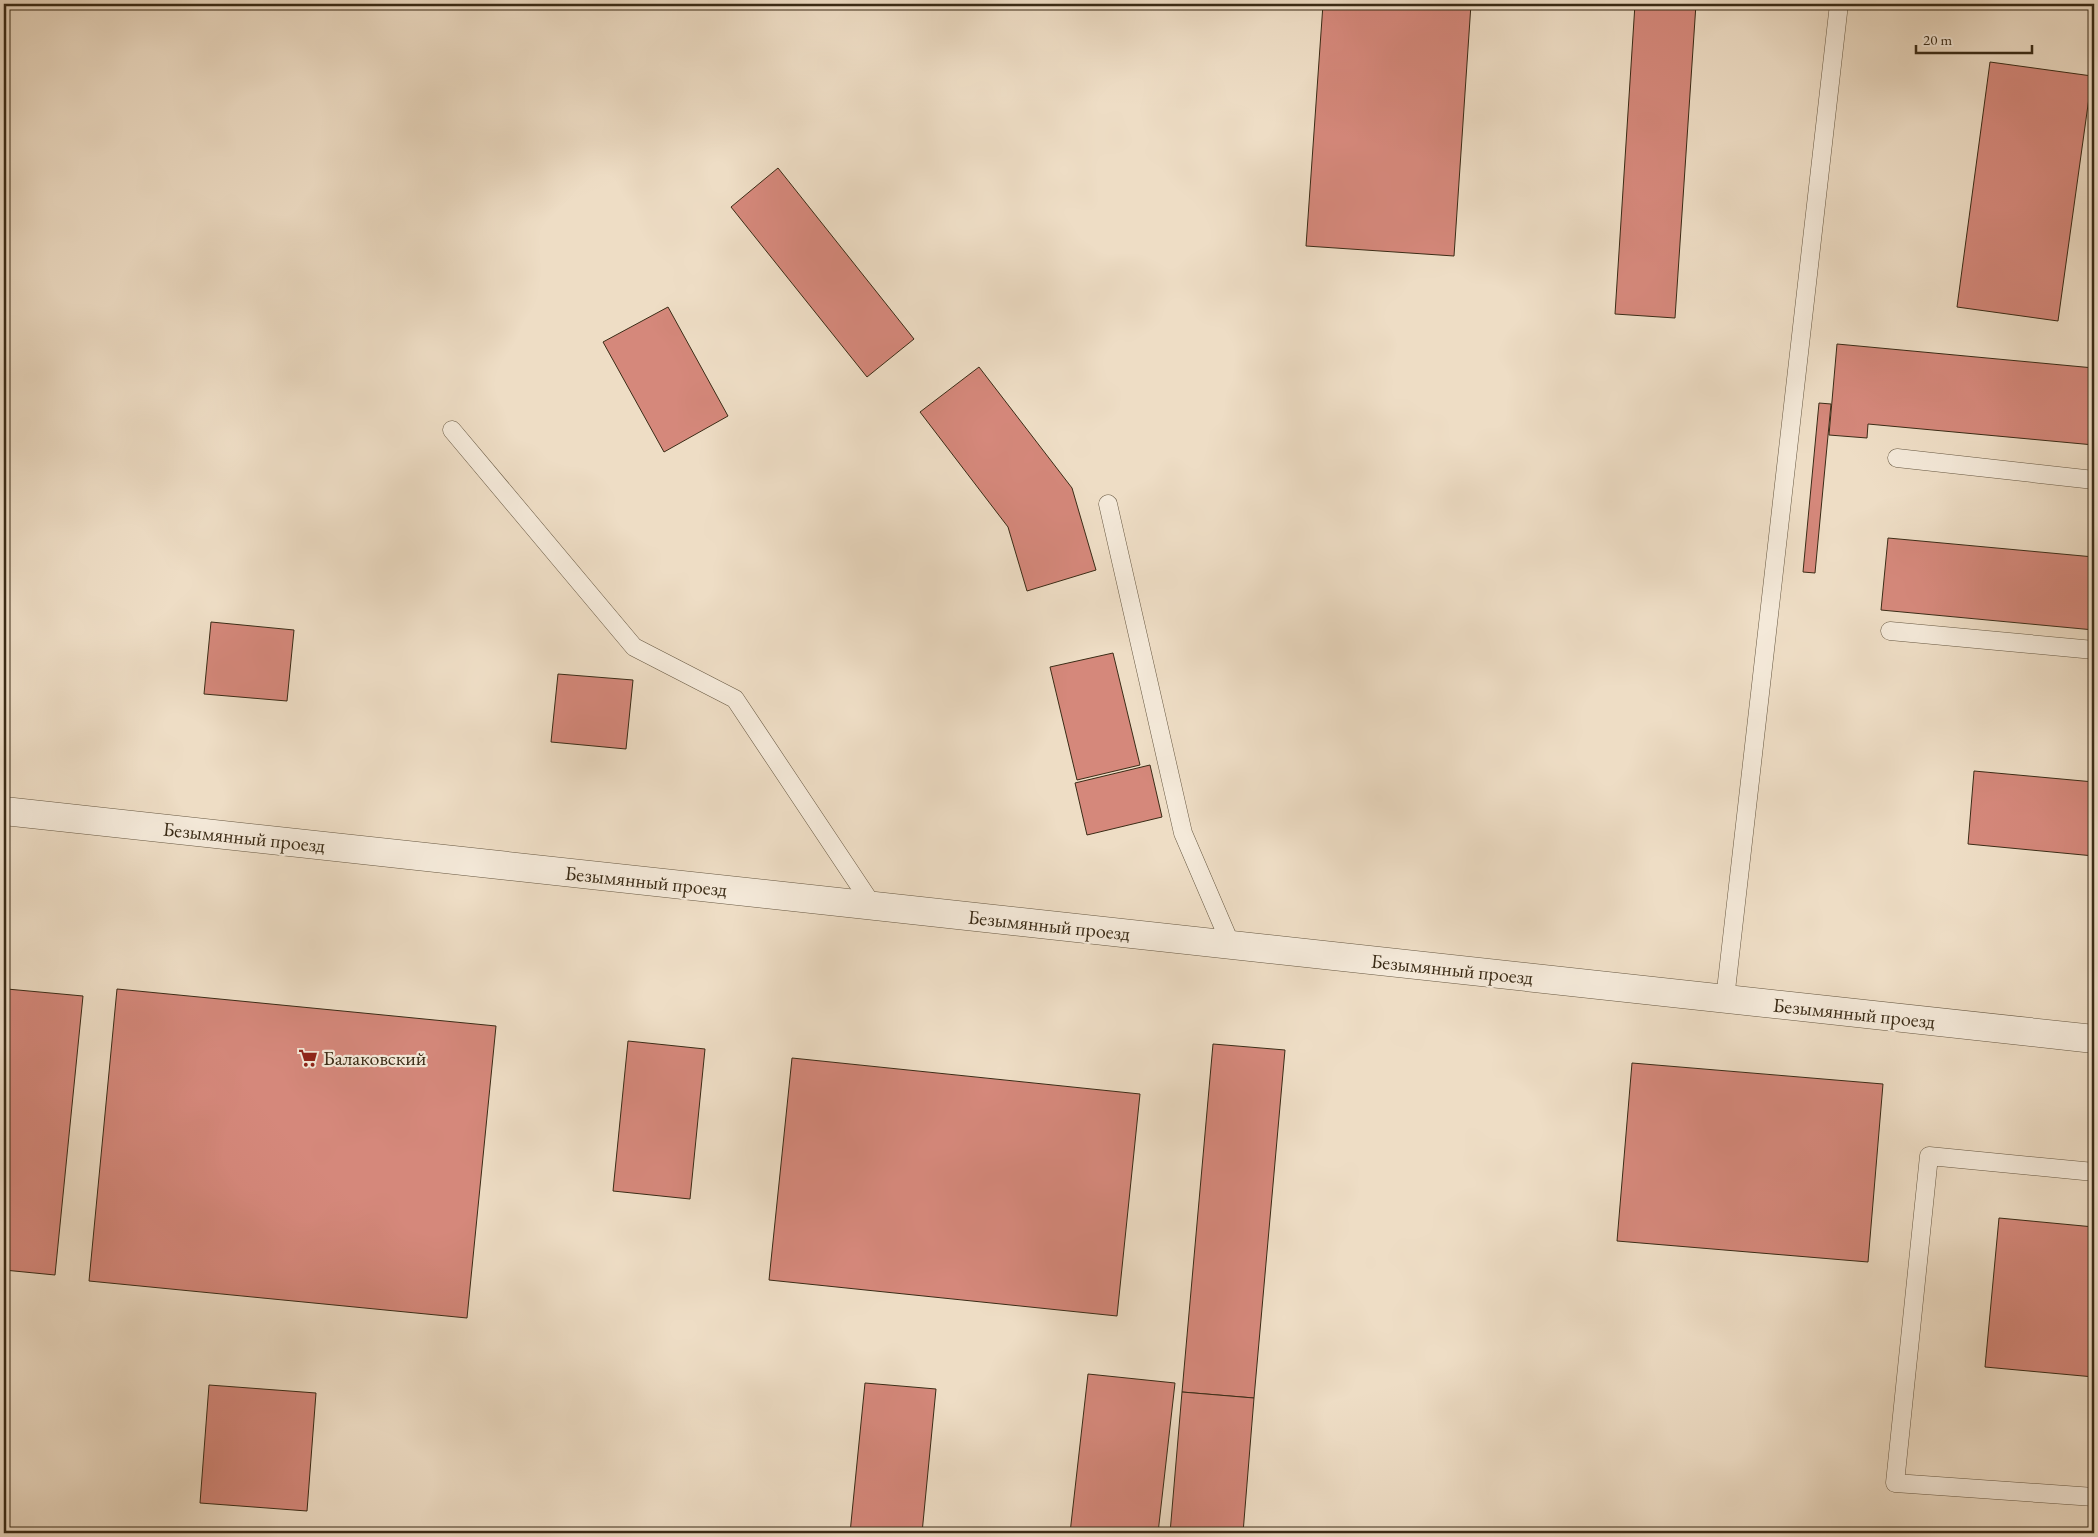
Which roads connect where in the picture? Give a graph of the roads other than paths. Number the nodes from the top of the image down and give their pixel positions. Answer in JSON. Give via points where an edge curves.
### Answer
{"nodes":[{"id":1,"x":1839,"y":4,"type":"edge"},
{"id":2,"x":452,"y":430,"type":"dead end"},
{"id":3,"x":1897,"y":458,"type":"dead end"},
{"id":4,"x":2094,"y":480,"type":"edge"},
{"id":5,"x":1108,"y":504,"type":"dead end"},
{"id":6,"x":1890,"y":631,"type":"dead end"},
{"id":7,"x":2094,"y":650,"type":"edge"},
{"id":8,"x":4,"y":811,"type":"edge"},
{"id":9,"x":873,"y":906,"type":"junction"},
{"id":10,"x":1231,"y":945,"type":"junction"},
{"id":11,"x":1725,"y":999,"type":"junction"},
{"id":12,"x":2094,"y":1039,"type":"edge"},
{"id":13,"x":2094,"y":1172,"type":"edge"},
{"id":14,"x":2094,"y":1498,"type":"edge"}],
"edges":[{"from":1,"to":11,"type":"lane"},
{"from":2,"to":9,"type":"lane","via":[[634,647],[735,698]]},
{"from":3,"to":4,"type":"lane"},
{"from":5,"to":10,"type":"lane","via":[[1183,833]]},
{"from":6,"to":7,"type":"lane"},
{"from":8,"to":9,"type":"street","name":"Безымянный проезд"},
{"from":9,"to":10,"type":"street","name":"Безымянный проезд"},
{"from":10,"to":11,"type":"street","name":"Безымянный проезд"},
{"from":11,"to":12,"type":"street","name":"Безымянный проезд"},
{"from":13,"to":14,"type":"lane","via":[[1928,1156],[1895,1483]]}]}
